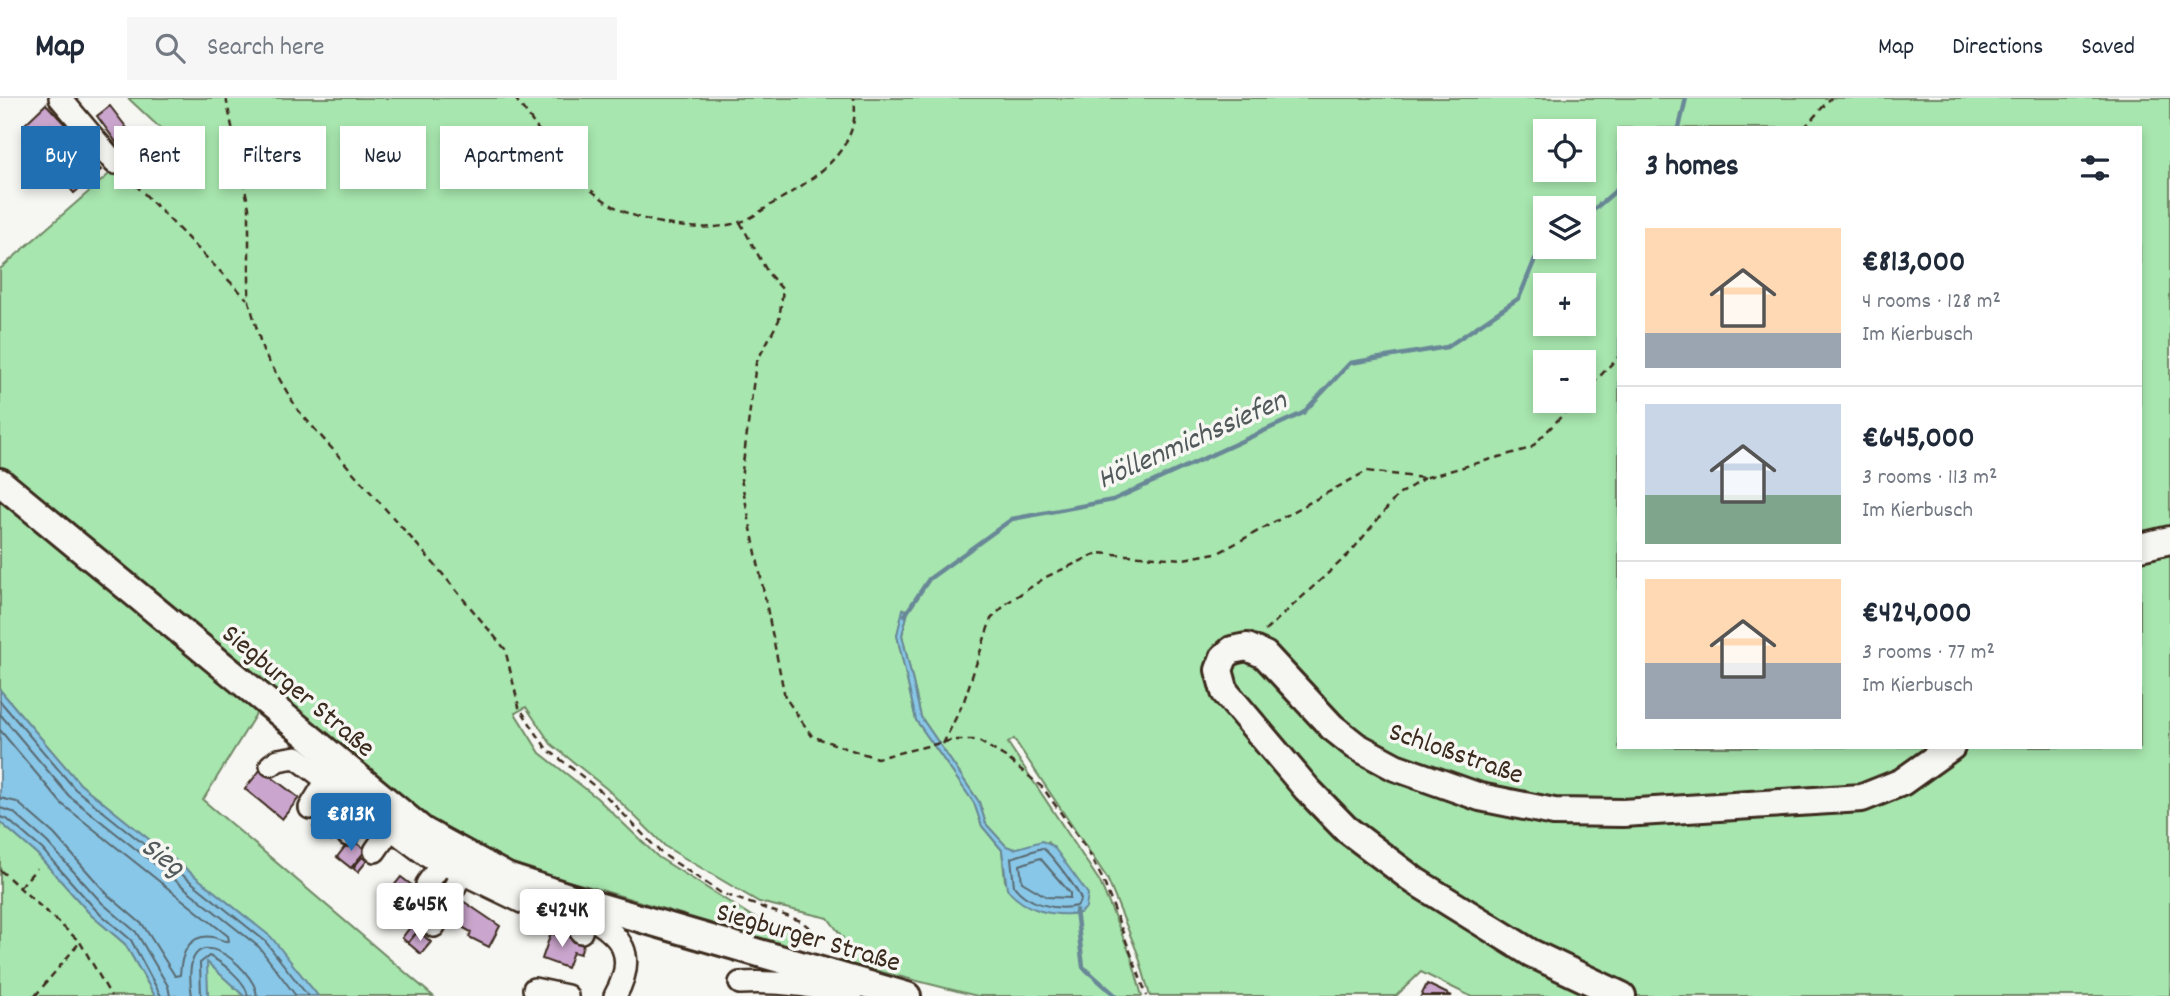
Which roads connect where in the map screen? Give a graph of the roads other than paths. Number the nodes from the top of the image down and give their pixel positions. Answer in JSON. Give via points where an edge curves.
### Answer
{"nodes":[{"id":1,"x":60,"y":98,"type":"edge"},
{"id":2,"x":114,"y":162,"type":"edge"},
{"id":3,"x":0,"y":482,"type":"edge"},
{"id":4,"x":2170,"y":540,"type":"edge"},
{"id":5,"x":2142,"y":547,"type":"edge"},
{"id":6,"x":1948,"y":749,"type":"edge"},
{"id":7,"x":271,"y":765,"type":"dead end"},
{"id":8,"x":327,"y":779,"type":"junction"},
{"id":9,"x":310,"y":808,"type":"dead end"},
{"id":10,"x":365,"y":809,"type":"junction"},
{"id":11,"x":391,"y":828,"type":"junction"},
{"id":12,"x":348,"y":835,"type":"dead end"},
{"id":13,"x":375,"y":851,"type":"dead end"},
{"id":14,"x":442,"y":863,"type":"junction"},
{"id":15,"x":462,"y":873,"type":"junction"},
{"id":16,"x":427,"y":884,"type":"dead end"},
{"id":17,"x":587,"y":917,"type":"junction"},
{"id":18,"x":434,"y":926,"type":"dead end"},
{"id":19,"x":816,"y":978,"type":"junction"},
{"id":20,"x":740,"y":983,"type":"dead end"},
{"id":21,"x":534,"y":989,"type":"dead end"},
{"id":22,"x":567,"y":996,"type":"edge"},
{"id":23,"x":615,"y":996,"type":"edge"},
{"id":24,"x":851,"y":996,"type":"edge"},
{"id":25,"x":907,"y":996,"type":"edge"},
{"id":26,"x":1622,"y":996,"type":"edge"}],
"edges":[{"from":1,"to":2,"type":"street"},
{"from":3,"to":17,"type":"main road","name":"Siegburger Straße","via":[[423,831]]},
{"from":4,"to":5,"type":"main road"},
{"from":6,"to":26,"type":"main road","name":"Schloßstraße","via":[[1902,782],[1855,800],[1623,813],[1540,810],[1455,789],[1366,753],[1322,717],[1265,654],[1247,646],[1232,650],[1222,661],[1219,676],[1225,692],[1345,828],[1415,881],[1531,953]]},
{"from":7,"to":8,"type":"street","via":[[296,757]]},
{"from":8,"to":9,"type":"street"},
{"from":8,"to":10,"type":"street"},
{"from":10,"to":11,"type":"street"},
{"from":10,"to":12,"type":"street"},
{"from":11,"to":13,"type":"street"},
{"from":11,"to":14,"type":"street"},
{"from":14,"to":15,"type":"street"},
{"from":14,"to":16,"type":"street"},
{"from":15,"to":17,"type":"street","via":[[522,902],[574,918]]},
{"from":15,"to":18,"type":"street"},
{"from":17,"to":19,"type":"main road","name":"Siegburger Straße"},
{"from":17,"to":23,"type":"street","via":[[612,930],[624,946],[623,982]]},
{"from":19,"to":20,"type":"street"},
{"from":19,"to":24,"type":"street"},
{"from":19,"to":25,"type":"main road","name":"Siegburger Straße"},
{"from":21,"to":22,"type":"street"}]}
